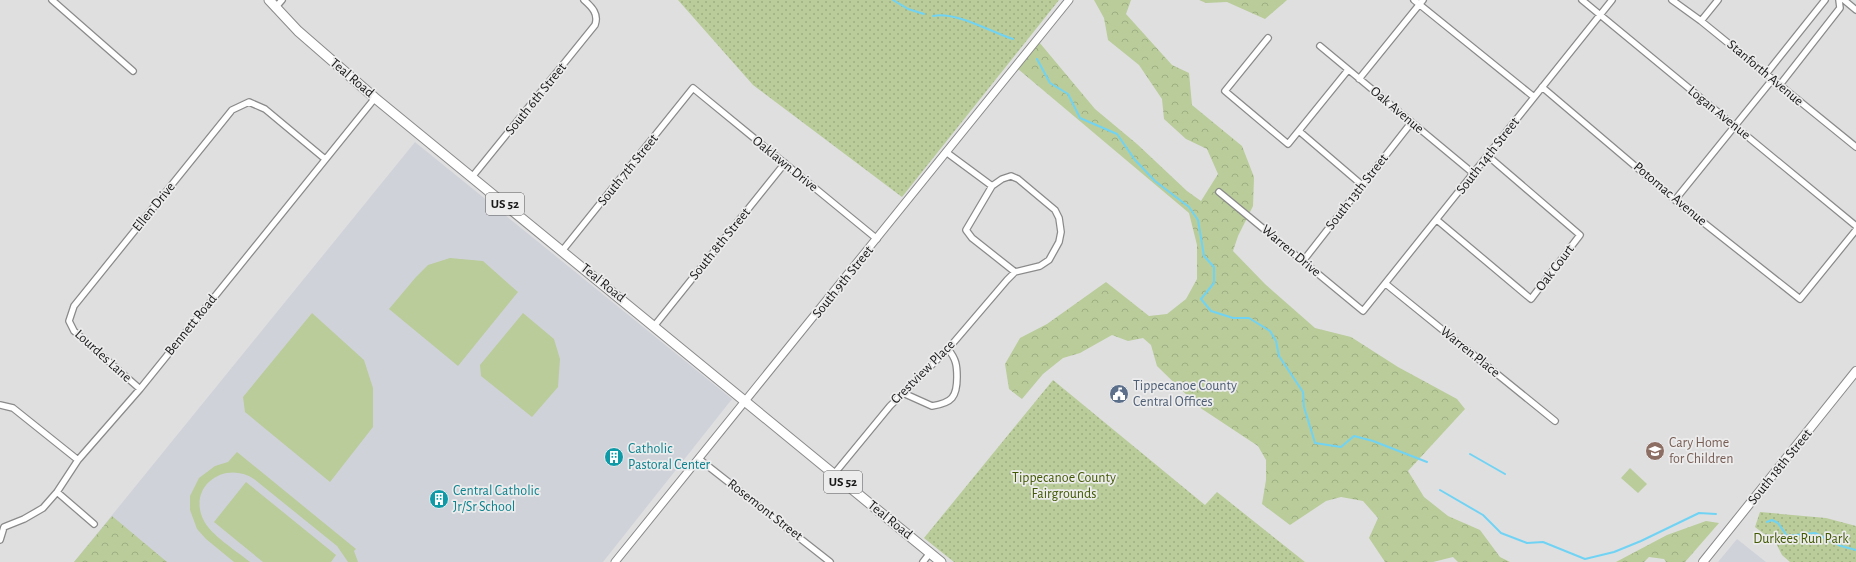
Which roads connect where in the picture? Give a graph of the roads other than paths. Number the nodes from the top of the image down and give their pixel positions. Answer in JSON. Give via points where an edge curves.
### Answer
{"nodes":[{"id":1,"x":52,"y":0,"type":"edge"},
{"id":2,"x":269,"y":0,"type":"edge"},
{"id":3,"x":282,"y":0,"type":"edge"},
{"id":4,"x":584,"y":0,"type":"edge"},
{"id":5,"x":1068,"y":0,"type":"edge"},
{"id":6,"x":1414,"y":0,"type":"edge"},
{"id":7,"x":1582,"y":0,"type":"edge"},
{"id":8,"x":1612,"y":0,"type":"edge"},
{"id":9,"x":1672,"y":0,"type":"edge"},
{"id":10,"x":1718,"y":0,"type":"edge"},
{"id":11,"x":1826,"y":0,"type":"edge"},
{"id":12,"x":1839,"y":0,"type":"edge"},
{"id":13,"x":1844,"y":0,"type":"edge"},
{"id":14,"x":1421,"y":2,"type":"edge"},
{"id":15,"x":275,"y":8,"type":"junction"},
{"id":16,"x":1856,"y":10,"type":"edge"},
{"id":17,"x":1600,"y":15,"type":"junction"},
{"id":18,"x":1701,"y":21,"type":"junction"},
{"id":19,"x":1268,"y":38,"type":"dead end"},
{"id":20,"x":1320,"y":46,"type":"dead end"},
{"id":21,"x":1348,"y":70,"type":"junction"},
{"id":22,"x":133,"y":71,"type":"dead end"},
{"id":23,"x":1766,"y":74,"type":"junction"},
{"id":24,"x":1359,"y":78,"type":"junction"},
{"id":25,"x":1772,"y":80,"type":"junction"},
{"id":26,"x":1542,"y":86,"type":"junction"},
{"id":27,"x":1779,"y":86,"type":"junction"},
{"id":28,"x":693,"y":88,"type":"joint"},
{"id":29,"x":1534,"y":97,"type":"junction"},
{"id":30,"x":375,"y":98,"type":"junction"},
{"id":31,"x":1411,"y":123,"type":"junction"},
{"id":32,"x":1735,"y":126,"type":"junction"},
{"id":33,"x":1299,"y":131,"type":"junction"},
{"id":34,"x":1856,"y":147,"type":"edge"},
{"id":35,"x":946,"y":152,"type":"junction"},
{"id":36,"x":1488,"y":156,"type":"junction"},
{"id":37,"x":325,"y":159,"type":"junction"},
{"id":38,"x":785,"y":163,"type":"junction"},
{"id":39,"x":1474,"y":174,"type":"junction"},
{"id":40,"x":472,"y":177,"type":"junction"},
{"id":41,"x":1362,"y":185,"type":"junction"},
{"id":42,"x":992,"y":186,"type":"junction"},
{"id":43,"x":1219,"y":192,"type":"dead end"},
{"id":44,"x":1675,"y":200,"type":"junction"},
{"id":45,"x":1437,"y":220,"type":"junction"},
{"id":46,"x":1856,"y":226,"type":"edge"},
{"id":47,"x":1856,"y":230,"type":"edge"},
{"id":48,"x":877,"y":239,"type":"junction"},
{"id":49,"x":562,"y":251,"type":"junction"},
{"id":50,"x":1303,"y":261,"type":"junction"},
{"id":51,"x":1015,"y":272,"type":"junction"},
{"id":52,"x":1386,"y":284,"type":"junction"},
{"id":53,"x":1363,"y":311,"type":"joint"},
{"id":54,"x":69,"y":321,"type":"joint"},
{"id":55,"x":654,"y":325,"type":"junction"},
{"id":56,"x":948,"y":349,"type":"junction"},
{"id":57,"x":1856,"y":371,"type":"edge"},
{"id":58,"x":140,"y":389,"type":"junction"},
{"id":59,"x":903,"y":393,"type":"junction"},
{"id":60,"x":746,"y":401,"type":"junction"},
{"id":61,"x":0,"y":405,"type":"edge"},
{"id":62,"x":1555,"y":420,"type":"dead end"},
{"id":63,"x":699,"y":459,"type":"junction"},
{"id":64,"x":78,"y":460,"type":"junction"},
{"id":65,"x":834,"y":474,"type":"junction"},
{"id":66,"x":57,"y":492,"type":"junction"},
{"id":67,"x":94,"y":524,"type":"dead end"},
{"id":68,"x":2,"y":526,"type":"edge"},
{"id":69,"x":0,"y":540,"type":"edge"},
{"id":70,"x":930,"y":553,"type":"junction"},
{"id":71,"x":616,"y":562,"type":"edge"},
{"id":72,"x":830,"y":562,"type":"edge"},
{"id":73,"x":923,"y":562,"type":"edge"},
{"id":74,"x":941,"y":562,"type":"edge"},
{"id":75,"x":1703,"y":562,"type":"edge"}],
"edges":[{"from":1,"to":22,"type":"street"},
{"from":2,"to":15,"type":"main road","name":"Teal Road","number":"US 52"},
{"from":3,"to":15,"type":"street"},
{"from":4,"to":40,"type":"street","name":"South 6th Street","via":[[595,12],[595,25]]},
{"from":5,"to":35,"type":"street","name":"South 9th Street"},
{"from":6,"to":14,"type":"street"},
{"from":7,"to":17,"type":"street","name":"Logan Avenue"},
{"from":8,"to":17,"type":"street","name":"South 14th Street"},
{"from":9,"to":18,"type":"street","name":"Stanforth Avenue"},
{"from":10,"to":18,"type":"street"},
{"from":11,"to":23,"type":"street"},
{"from":12,"to":27,"type":"street","via":[[1840,8]]},
{"from":13,"to":16,"type":"street"},
{"from":14,"to":24,"type":"street"},
{"from":14,"to":29,"type":"street"},
{"from":15,"to":30,"type":"main road","name":"Teal Road","number":"US 52"},
{"from":17,"to":26,"type":"street","name":"South 14th Street"},
{"from":17,"to":32,"type":"street","name":"Logan Avenue"},
{"from":18,"to":23,"type":"street","name":"Stanforth Avenue"},
{"from":19,"to":33,"type":"street","via":[[1225,91],[1288,144]]},
{"from":20,"to":21,"type":"street","name":"Oak Avenue"},
{"from":21,"to":24,"type":"street","name":"Oak Avenue"},
{"from":21,"to":33,"type":"street"},
{"from":23,"to":25,"type":"street","name":"Stanforth Avenue"},
{"from":24,"to":31,"type":"street","name":"Oak Avenue"},
{"from":25,"to":27,"type":"street","name":"Stanforth Avenue"},
{"from":25,"to":32,"type":"street"},
{"from":26,"to":29,"type":"street","name":"South 14th Street"},
{"from":26,"to":44,"type":"street","name":"Potomac Avenue"},
{"from":27,"to":34,"type":"street","name":"Stanforth Avenue"},
{"from":28,"to":38,"type":"street","name":"Oaklawn Drive"},
{"from":28,"to":49,"type":"street","name":"South 7th Street"},
{"from":29,"to":36,"type":"street","name":"South 14th Street"},
{"from":30,"to":37,"type":"street","name":"Bennett Road"},
{"from":30,"to":40,"type":"main road","name":"Teal Road","number":"US 52"},
{"from":31,"to":39,"type":"street","name":"Oak Avenue"},
{"from":31,"to":41,"type":"street","name":"South 13th Street"},
{"from":32,"to":44,"type":"street"},
{"from":32,"to":46,"type":"street","name":"Logan Avenue"},
{"from":33,"to":41,"type":"street"},
{"from":35,"to":42,"type":"street"},
{"from":35,"to":48,"type":"street","name":"South 9th Street"},
{"from":36,"to":39,"type":"street","name":"South 14th Street"},
{"from":36,"to":45,"type":"street","name":"Oak Court","via":[[1580,235],[1531,298]]},
{"from":37,"to":54,"type":"street","name":"Ellen Drive","via":[[265,109],[249,102],[232,110],[74,306]]},
{"from":37,"to":58,"type":"street","name":"Bennett Road"},
{"from":38,"to":48,"type":"street","name":"Oaklawn Drive"},
{"from":38,"to":55,"type":"street","name":"South 8th Street"},
{"from":39,"to":45,"type":"street","name":"South 14th Street"},
{"from":40,"to":49,"type":"main road","name":"Teal Road","number":"US 52"},
{"from":41,"to":50,"type":"street","name":"South 13th Street"},
{"from":42,"to":51,"type":"street","via":[[966,230],[972,238]]},
{"from":42,"to":51,"type":"street","via":[[1011,176],[1018,179],[1055,210],[1059,218],[1059,242],[1049,260],[1040,266]]},
{"from":43,"to":50,"type":"street","name":"Warren Drive"},
{"from":44,"to":47,"type":"street","name":"Potomac Avenue","via":[[1800,299]]},
{"from":45,"to":52,"type":"street","name":"South 14th Street"},
{"from":48,"to":60,"type":"street","name":"South 9th Street"},
{"from":49,"to":55,"type":"main road","name":"Teal Road","number":"US 52"},
{"from":50,"to":53,"type":"street","name":"Warren Drive"},
{"from":51,"to":56,"type":"street","name":"Crestview Place"},
{"from":52,"to":53,"type":"street","name":"South 14th Street"},
{"from":52,"to":62,"type":"street","name":"Warren Place"},
{"from":54,"to":58,"type":"street","name":"Lourdes Lane","via":[[74,331]]},
{"from":55,"to":60,"type":"main road","name":"Teal Road","number":"US 52"},
{"from":56,"to":59,"type":"street","name":"Crestview Place"},
{"from":56,"to":59,"type":"street","via":[[957,365],[957,389],[949,400],[932,406]]},
{"from":57,"to":75,"type":"main road","name":"South 18th Street"},
{"from":58,"to":64,"type":"street","name":"Bennett Road"},
{"from":59,"to":65,"type":"street","name":"Crestview Place"},
{"from":60,"to":63,"type":"street","name":"South 9th Street"},
{"from":60,"to":65,"type":"main road","name":"Teal Road","number":"US 52"},
{"from":61,"to":64,"type":"street","via":[[13,408]]},
{"from":63,"to":71,"type":"street","name":"South 9th Street"},
{"from":63,"to":72,"type":"street","name":"Rosemont Street"},
{"from":64,"to":66,"type":"street","name":"Bennett Road"},
{"from":65,"to":70,"type":"main road","name":"Teal Road","number":"US 52"},
{"from":66,"to":67,"type":"street"},
{"from":66,"to":68,"type":"street","name":"Bennett Road","via":[[43,508],[24,520]]},
{"from":68,"to":69,"type":"street","name":"Bennett Road"},
{"from":70,"to":73,"type":"street"},
{"from":70,"to":74,"type":"main road","name":"Teal Road","number":"US 52"}]}
